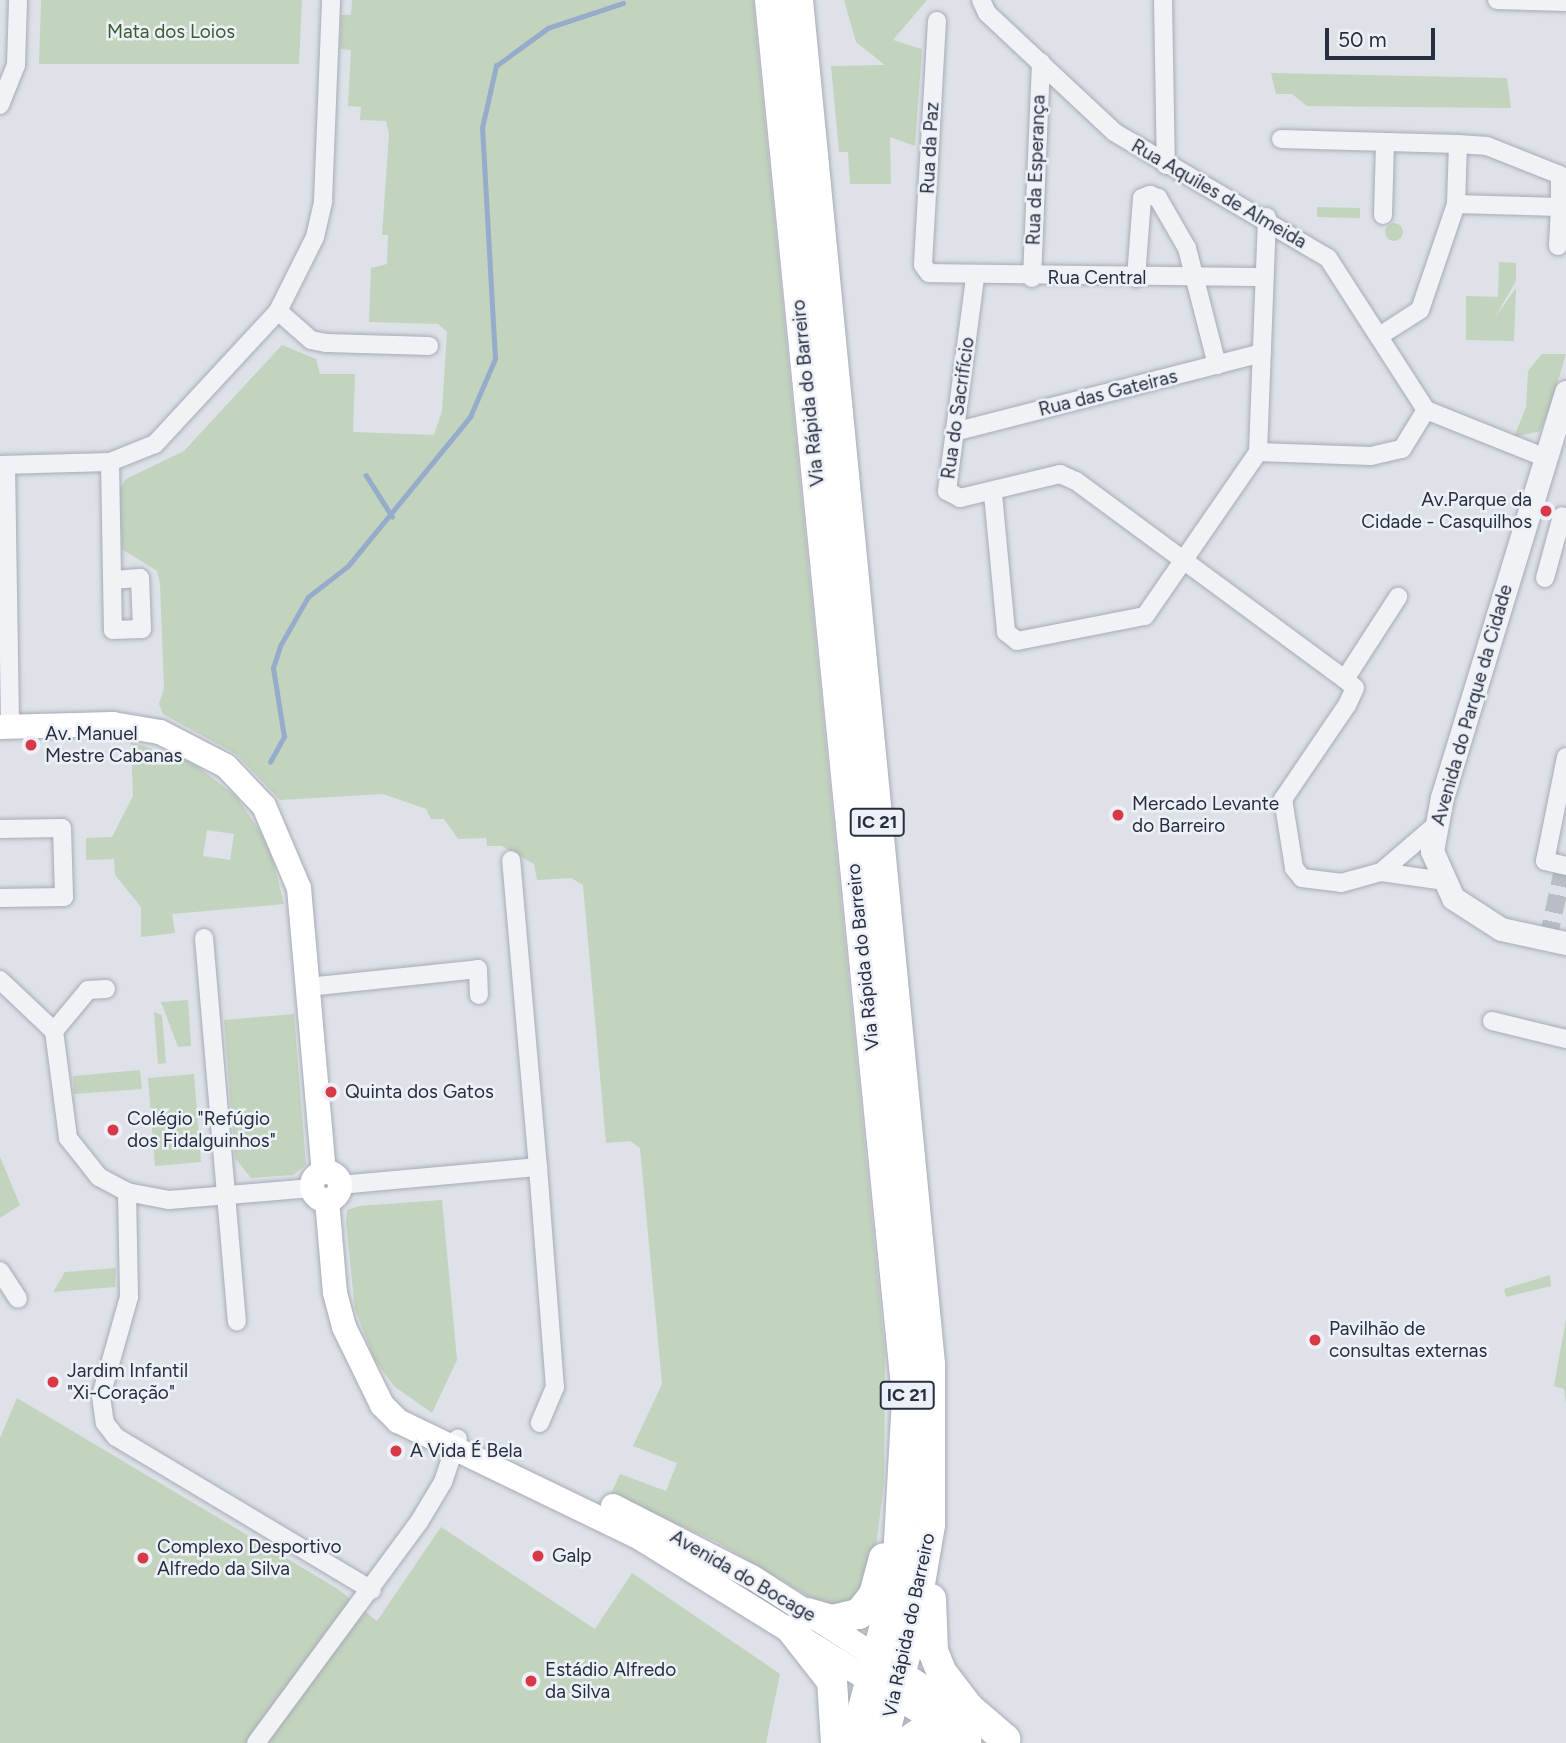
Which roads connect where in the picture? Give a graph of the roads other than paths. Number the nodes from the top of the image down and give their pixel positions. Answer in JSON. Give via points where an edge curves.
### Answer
{"nodes":[{"id":1,"x":18,"y":0,"type":"edge"},
{"id":2,"x":331,"y":0,"type":"edge"},
{"id":3,"x":770,"y":0,"type":"edge"},
{"id":4,"x":798,"y":0,"type":"edge"},
{"id":5,"x":981,"y":0,"type":"edge"},
{"id":6,"x":1163,"y":0,"type":"edge"},
{"id":7,"x":1497,"y":0,"type":"edge"},
{"id":8,"x":1566,"y":2,"type":"edge"},
{"id":9,"x":937,"y":21,"type":"dead end"},
{"id":10,"x":1041,"y":62,"type":"junction"},
{"id":11,"x":0,"y":105,"type":"edge"},
{"id":12,"x":1281,"y":139,"type":"dead end"},
{"id":13,"x":1385,"y":142,"type":"junction"},
{"id":14,"x":1458,"y":144,"type":"junction"},
{"id":15,"x":1166,"y":165,"type":"junction"},
{"id":16,"x":1457,"y":204,"type":"junction"},
{"id":17,"x":1560,"y":207,"type":"junction"},
{"id":18,"x":1383,"y":215,"type":"dead end"},
{"id":19,"x":1267,"y":217,"type":"junction"},
{"id":20,"x":1558,"y":246,"type":"dead end"},
{"id":21,"x":929,"y":273,"type":"joint"},
{"id":22,"x":1193,"y":277,"type":"junction"},
{"id":23,"x":1265,"y":277,"type":"junction"},
{"id":24,"x":975,"y":278,"type":"junction"},
{"id":25,"x":1032,"y":278,"type":"junction"},
{"id":26,"x":1136,"y":278,"type":"junction"},
{"id":27,"x":278,"y":311,"type":"junction"},
{"id":28,"x":1381,"y":335,"type":"junction"},
{"id":29,"x":429,"y":346,"type":"dead end"},
{"id":30,"x":1262,"y":353,"type":"junction"},
{"id":31,"x":1217,"y":365,"type":"junction"},
{"id":32,"x":1566,"y":392,"type":"edge"},
{"id":33,"x":1426,"y":410,"type":"junction"},
{"id":34,"x":954,"y":432,"type":"junction"},
{"id":35,"x":1258,"y":452,"type":"junction"},
{"id":36,"x":1546,"y":458,"type":"junction"},
{"id":37,"x":110,"y":462,"type":"junction"},
{"id":38,"x":3,"y":465,"type":"edge"},
{"id":39,"x":993,"y":494,"type":"junction"},
{"id":40,"x":1562,"y":528,"type":"edge"},
{"id":41,"x":1182,"y":563,"type":"junction"},
{"id":42,"x":1545,"y":578,"type":"dead end"},
{"id":43,"x":113,"y":580,"type":"dead end"},
{"id":44,"x":1398,"y":597,"type":"dead end"},
{"id":45,"x":1345,"y":679,"type":"junction"},
{"id":46,"x":5,"y":726,"type":"edge"},
{"id":47,"x":1566,"y":757,"type":"edge"},
{"id":48,"x":1437,"y":824,"type":"junction"},
{"id":49,"x":0,"y":829,"type":"edge"},
{"id":50,"x":511,"y":860,"type":"dead end"},
{"id":51,"x":1566,"y":866,"type":"edge"},
{"id":52,"x":1381,"y":872,"type":"junction"},
{"id":53,"x":1445,"y":881,"type":"junction"},
{"id":54,"x":0,"y":898,"type":"edge"},
{"id":55,"x":204,"y":938,"type":"dead end"},
{"id":56,"x":1566,"y":943,"type":"edge"},
{"id":57,"x":0,"y":980,"type":"edge"},
{"id":58,"x":308,"y":987,"type":"junction"},
{"id":59,"x":106,"y":989,"type":"dead end"},
{"id":60,"x":480,"y":995,"type":"dead end"},
{"id":61,"x":1492,"y":1021,"type":"dead end"},
{"id":62,"x":54,"y":1031,"type":"junction"},
{"id":63,"x":1566,"y":1039,"type":"edge"},
{"id":64,"x":538,"y":1167,"type":"junction"},
{"id":65,"x":326,"y":1186,"type":"junction"},
{"id":66,"x":127,"y":1192,"type":"junction"},
{"id":67,"x":228,"y":1195,"type":"junction"},
{"id":68,"x":0,"y":1271,"type":"edge"},
{"id":69,"x":18,"y":1299,"type":"dead end"},
{"id":70,"x":237,"y":1322,"type":"dead end"},
{"id":71,"x":540,"y":1423,"type":"dead end"},
{"id":72,"x":456,"y":1445,"type":"junction"},
{"id":73,"x":906,"y":1487,"type":"junction"},
{"id":74,"x":930,"y":1525,"type":"junction"},
{"id":75,"x":373,"y":1590,"type":"junction"},
{"id":76,"x":799,"y":1621,"type":"junction"},
{"id":77,"x":887,"y":1677,"type":"junction"},
{"id":78,"x":1008,"y":1741,"type":"edge"},
{"id":79,"x":967,"y":1742,"type":"edge"},
{"id":80,"x":256,"y":1743,"type":"edge"},
{"id":81,"x":836,"y":1743,"type":"edge"},
{"id":82,"x":854,"y":1743,"type":"edge"},
{"id":83,"x":882,"y":1743,"type":"edge"},
{"id":84,"x":905,"y":1743,"type":"edge"}],
"edges":[{"from":1,"to":11,"type":"street","via":[[16,65]]},
{"from":2,"to":27,"type":"street","via":[[323,201],[315,237]]},
{"from":3,"to":73,"type":"highway","name":"Via Rápida do Barreiro","number":"IC 21","via":[[898,1283]]},
{"from":4,"to":74,"type":"highway","name":"Via Rápida do Barreiro","number":"IC 21","via":[[930,1364]]},
{"from":5,"to":10,"type":"street","name":"Rua Aquiles de Almeida"},
{"from":6,"to":15,"type":"street"},
{"from":7,"to":8,"type":"street"},
{"from":9,"to":21,"type":"street","name":"Rua da Paz","via":[[923,265]]},
{"from":10,"to":15,"type":"street","name":"Rua Aquiles de Almeida","via":[[1114,132]]},
{"from":10,"to":25,"type":"street","name":"Rua da Esperança"},
{"from":12,"to":13,"type":"street"},
{"from":13,"to":14,"type":"street"},
{"from":13,"to":18,"type":"street"},
{"from":14,"to":16,"type":"street"},
{"from":14,"to":17,"type":"street","via":[[1487,146],[1525,166],[1549,168],[1560,176]]},
{"from":15,"to":19,"type":"street","name":"Rua Aquiles de Almeida"},
{"from":16,"to":17,"type":"street"},
{"from":16,"to":28,"type":"street","via":[[1420,310]]},
{"from":17,"to":20,"type":"street"},
{"from":19,"to":23,"type":"street"},
{"from":19,"to":28,"type":"street","name":"Rua Aquiles de Almeida","via":[[1328,258]]},
{"from":21,"to":24,"type":"street","name":"Rua Central"},
{"from":22,"to":23,"type":"street","name":"Rua Central"},
{"from":22,"to":26,"type":"street","name":"Rua Central"},
{"from":22,"to":26,"type":"street","via":[[1187,248],[1150,194],[1142,198]]},
{"from":22,"to":31,"type":"street","via":[[1202,288]]},
{"from":23,"to":30,"type":"street"},
{"from":24,"to":25,"type":"street","name":"Rua Central"},
{"from":24,"to":34,"type":"street","name":"Rua do Sacrifício"},
{"from":25,"to":26,"type":"street","name":"Rua Central"},
{"from":27,"to":29,"type":"street","via":[[311,340],[327,344]]},
{"from":27,"to":37,"type":"street","via":[[155,444]]},
{"from":28,"to":33,"type":"street","name":"Rua Aquiles de Almeida"},
{"from":30,"to":31,"type":"street","name":"Rua das Gateiras"},
{"from":30,"to":35,"type":"street"},
{"from":31,"to":34,"type":"street","name":"Rua das Gateiras"},
{"from":32,"to":36,"type":"street","name":"Avenida do Parque da Cidade"},
{"from":33,"to":35,"type":"street","via":[[1402,449],[1371,456]]},
{"from":33,"to":36,"type":"street"},
{"from":34,"to":39,"type":"street","name":"Rua do Sacrifício","via":[[947,491],[960,498]]},
{"from":35,"to":41,"type":"street"},
{"from":36,"to":48,"type":"street","name":"Avenida do Parque da Cidade"},
{"from":37,"to":38,"type":"street"},
{"from":37,"to":43,"type":"street"},
{"from":38,"to":46,"type":"street"},
{"from":39,"to":41,"type":"street","via":[[1060,474]]},
{"from":39,"to":41,"type":"street","via":[[1006,632],[1017,641],[1145,616]]},
{"from":40,"to":42,"type":"street"},
{"from":41,"to":45,"type":"street"},
{"from":44,"to":45,"type":"street"},
{"from":45,"to":52,"type":"street","via":[[1355,688],[1347,705],[1283,799],[1294,868],[1302,878],[1341,883]]},
{"from":46,"to":58,"type":"main road","name":"Avenida do Bocage","via":[[128,725],[183,740],[226,766],[264,806],[292,860]]},
{"from":47,"to":51,"type":"street","via":[[1545,861]]},
{"from":48,"to":52,"type":"street"},
{"from":48,"to":53,"type":"street","name":"Avenida do Parque da Cidade","via":[[1432,851]]},
{"from":49,"to":54,"type":"street","via":[[62,828],[64,897]]},
{"from":50,"to":64,"type":"street"},
{"from":52,"to":53,"type":"street","via":[[1417,872]]},
{"from":53,"to":56,"type":"street","name":"Avenida do Parque da Cidade","via":[[1452,898],[1500,929]]},
{"from":55,"to":67,"type":"street"},
{"from":57,"to":62,"type":"street"},
{"from":58,"to":60,"type":"street","via":[[478,968]]},
{"from":58,"to":65,"type":"main road","name":"Avenida do Bocage"},
{"from":59,"to":62,"type":"street","via":[[88,990]]},
{"from":61,"to":63,"type":"street"},
{"from":62,"to":66,"type":"street","via":[[68,1138],[86,1167]]},
{"from":64,"to":65,"type":"street"},
{"from":64,"to":71,"type":"street","via":[[555,1387]]},
{"from":65,"to":67,"type":"street"},
{"from":65,"to":72,"type":"main road","name":"Avenida do Bocage","via":[[335,1293],[358,1362],[398,1421]]},
{"from":66,"to":67,"type":"street","via":[[169,1200]]},
{"from":66,"to":75,"type":"street","via":[[129,1297],[102,1396],[105,1423],[116,1437]]},
{"from":67,"to":70,"type":"street"},
{"from":68,"to":69,"type":"street"},
{"from":72,"to":75,"type":"street","via":[[443,1482]]},
{"from":72,"to":76,"type":"main road","name":"Avenida do Bocage"},
{"from":73,"to":76,"type":"highway","via":[[869,1603],[848,1619]]},
{"from":73,"to":77,"type":"highway","name":"Via Rápida do Barreiro","number":"IC 21"},
{"from":74,"to":77,"type":"highway","name":"Via Rápida do Barreiro","number":"IC 21"},
{"from":74,"to":78,"type":"highway","via":[[933,1651],[955,1692]]},
{"from":75,"to":80,"type":"street"},
{"from":76,"to":77,"type":"main road","name":"Avenida do Bocage"},
{"from":76,"to":81,"type":"highway","via":[[832,1681]]},
{"from":77,"to":78,"type":"main road","name":"Avenida do Bocage"},
{"from":77,"to":79,"type":"main road","name":"Avenida do Bocage"},
{"from":77,"to":82,"type":"highway","name":"Via Rápida do Barreiro","number":"IC 21"},
{"from":77,"to":83,"type":"highway","name":"Via Rápida do Barreiro","number":"IC 21"},
{"from":79,"to":84,"type":"highway","via":[[926,1729]]}]}
